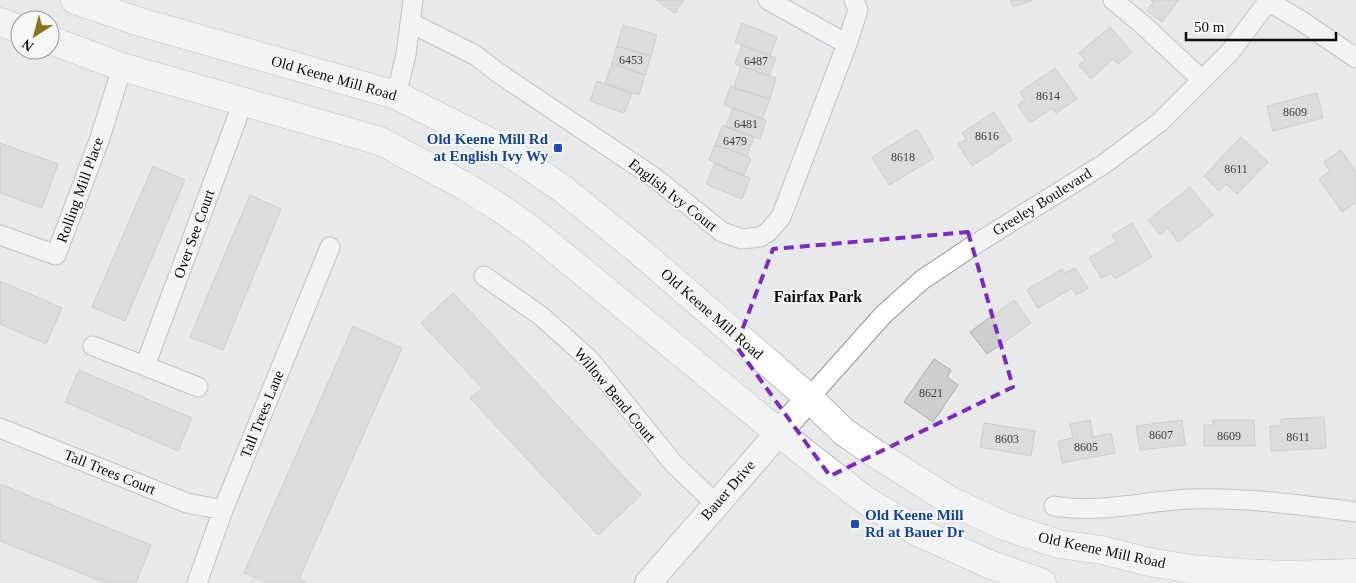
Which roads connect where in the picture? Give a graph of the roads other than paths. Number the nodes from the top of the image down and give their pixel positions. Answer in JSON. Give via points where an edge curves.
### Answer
{"nodes":[{"id":1,"x":75,"y":0,"type":"edge"},
{"id":2,"x":412,"y":0,"type":"edge"},
{"id":3,"x":768,"y":0,"type":"edge"},
{"id":4,"x":854,"y":0,"type":"edge"},
{"id":5,"x":1113,"y":0,"type":"edge"},
{"id":6,"x":1268,"y":0,"type":"edge"},
{"id":7,"x":411,"y":23,"type":"junction"},
{"id":8,"x":60,"y":44,"type":"edge"},
{"id":9,"x":847,"y":44,"type":"junction"},
{"id":10,"x":1356,"y":58,"type":"edge"},
{"id":11,"x":122,"y":67,"type":"junction"},
{"id":12,"x":1202,"y":80,"type":"junction"},
{"id":13,"x":396,"y":94,"type":"junction"},
{"id":14,"x":242,"y":102,"type":"junction"},
{"id":15,"x":0,"y":235,"type":"edge"},
{"id":16,"x":330,"y":247,"type":"dead end"},
{"id":17,"x":484,"y":276,"type":"dead end"},
{"id":18,"x":93,"y":346,"type":"dead end"},
{"id":19,"x":145,"y":366,"type":"junction"},
{"id":20,"x":198,"y":387,"type":"dead end"},
{"id":21,"x":809,"y":398,"type":"junction"},
{"id":22,"x":0,"y":428,"type":"edge"},
{"id":23,"x":779,"y":433,"type":"junction"},
{"id":24,"x":716,"y":504,"type":"junction"},
{"id":25,"x":1054,"y":506,"type":"dead end"},
{"id":26,"x":222,"y":510,"type":"junction"},
{"id":27,"x":1356,"y":512,"type":"edge"},
{"id":28,"x":1356,"y":573,"type":"edge"},
{"id":29,"x":197,"y":583,"type":"edge"},
{"id":30,"x":648,"y":583,"type":"edge"},
{"id":31,"x":1042,"y":583,"type":"edge"}],
"edges":[{"from":1,"to":13,"type":"main road","name":"Old Keene Mill Road","via":[[140,22]]},
{"from":2,"to":7,"type":"street"},
{"from":3,"to":9,"type":"street"},
{"from":4,"to":9,"type":"street","name":"English Ivy Court","via":[[858,10]]},
{"from":5,"to":12,"type":"street"},
{"from":6,"to":10,"type":"street"},
{"from":6,"to":12,"type":"street","name":"Greeley Boulevard","via":[[1230,52]]},
{"from":7,"to":9,"type":"street","name":"English Ivy Court","via":[[475,55],[655,178],[722,232],[742,240],[760,237],[781,217]]},
{"from":7,"to":13,"type":"street"},
{"from":8,"to":11,"type":"main road"},
{"from":11,"to":14,"type":"main road"},
{"from":11,"to":15,"type":"street","name":"Rolling Mill Place","via":[[100,138],[56,256]]},
{"from":12,"to":21,"type":"street","name":"Greeley Boulevard","via":[[1160,122],[1130,146],[922,280],[883,316]]},
{"from":13,"to":21,"type":"main road","name":"Old Keene Mill Road","via":[[494,144],[564,190]]},
{"from":14,"to":19,"type":"street","name":"Over See Court"},
{"from":14,"to":23,"type":"main road","via":[[380,142],[463,185],[541,237]]},
{"from":16,"to":26,"type":"street","name":"Tall Trees Lane"},
{"from":17,"to":24,"type":"street","name":"Willow Bend Court","via":[[541,316],[590,360],[673,463]]},
{"from":18,"to":19,"type":"street"},
{"from":19,"to":20,"type":"street"},
{"from":21,"to":23,"type":"street","name":"Bauer Drive"},
{"from":21,"to":28,"type":"main road","name":"Old Keene Mill Road","via":[[844,432],[949,500],[1004,526],[1059,544],[1191,569],[1240,574]]},
{"from":22,"to":26,"type":"street","name":"Tall Trees Court","via":[[187,503]]},
{"from":23,"to":24,"type":"street","name":"Bauer Drive"},
{"from":23,"to":31,"type":"main road","via":[[865,500],[918,532],[989,564]]},
{"from":24,"to":30,"type":"street","name":"Bauer Drive"},
{"from":25,"to":27,"type":"street","via":[[1087,509],[1162,500],[1215,498]]},
{"from":26,"to":29,"type":"street","name":"Tall Trees Lane"}]}
